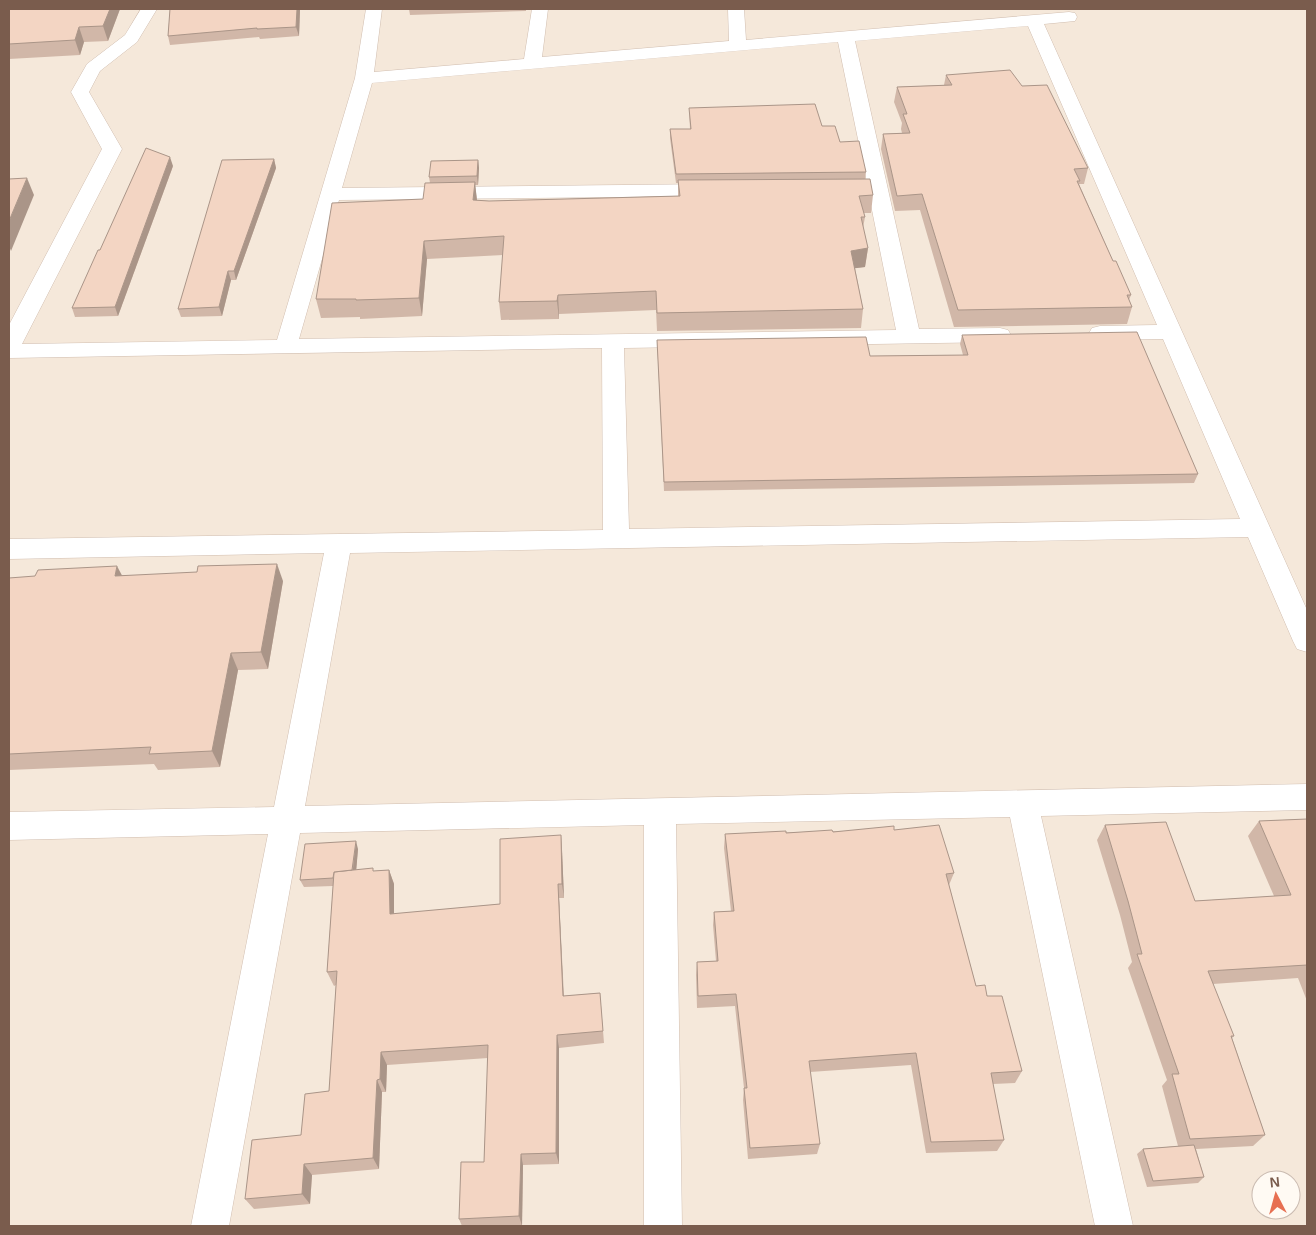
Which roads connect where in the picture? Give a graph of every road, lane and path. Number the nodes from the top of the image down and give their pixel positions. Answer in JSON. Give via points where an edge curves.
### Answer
{"nodes":[{"id":1,"x":149,"y":9,"type":"edge"},
{"id":2,"x":374,"y":9,"type":"edge"},
{"id":3,"x":540,"y":9,"type":"edge"},
{"id":4,"x":736,"y":9,"type":"edge"},
{"id":5,"x":1069,"y":17,"type":"dead end"},
{"id":6,"x":1034,"y":20,"type":"junction"},
{"id":7,"x":845,"y":36,"type":"junction"},
{"id":8,"x":738,"y":45,"type":"junction"},
{"id":9,"x":532,"y":63,"type":"junction"},
{"id":10,"x":364,"y":78,"type":"junction"},
{"id":11,"x":878,"y":189,"type":"junction"},
{"id":12,"x":728,"y":190,"type":"edge"},
{"id":13,"x":818,"y":190,"type":"edge"},
{"id":14,"x":330,"y":194,"type":"junction"},
{"id":15,"x":1171,"y":332,"type":"junction"},
{"id":16,"x":1084,"y":334,"type":"edge"},
{"id":17,"x":1016,"y":335,"type":"edge"},
{"id":18,"x":910,"y":336,"type":"junction"},
{"id":19,"x":613,"y":341,"type":"junction"},
{"id":20,"x":9,"y":346,"type":"edge"},
{"id":21,"x":286,"y":346,"type":"junction"},
{"id":22,"x":9,"y":351,"type":"edge"},
{"id":23,"x":1258,"y":528,"type":"junction"},
{"id":24,"x":616,"y":539,"type":"junction"},
{"id":25,"x":338,"y":543,"type":"junction"},
{"id":26,"x":9,"y":549,"type":"edge"},
{"id":27,"x":1307,"y":641,"type":"edge"},
{"id":28,"x":1307,"y":797,"type":"edge"},
{"id":29,"x":1023,"y":803,"type":"junction"},
{"id":30,"x":660,"y":812,"type":"junction"},
{"id":31,"x":286,"y":820,"type":"junction"},
{"id":32,"x":9,"y":826,"type":"edge"},
{"id":33,"x":210,"y":1226,"type":"edge"},
{"id":34,"x":663,"y":1226,"type":"edge"},
{"id":35,"x":1114,"y":1226,"type":"edge"}],
"edges":[{"from":1,"to":20,"type":"street","via":[[131,38],[93,68],[80,92],[112,149]]},
{"from":2,"to":10,"type":"street"},
{"from":3,"to":9,"type":"street"},
{"from":4,"to":8,"type":"street"},
{"from":5,"to":6,"type":"street"},
{"from":6,"to":7,"type":"street","via":[[931,22]]},
{"from":6,"to":15,"type":"street"},
{"from":7,"to":8,"type":"street"},
{"from":7,"to":11,"type":"street"},
{"from":8,"to":9,"type":"street"},
{"from":9,"to":10,"type":"street"},
{"from":10,"to":14,"type":"street"},
{"from":11,"to":13,"type":"street"},
{"from":11,"to":18,"type":"street"},
{"from":12,"to":14,"type":"street"},
{"from":14,"to":21,"type":"street"},
{"from":15,"to":16,"type":"street"},
{"from":15,"to":23,"type":"street"},
{"from":17,"to":18,"type":"street"},
{"from":18,"to":19,"type":"street"},
{"from":19,"to":21,"type":"street"},
{"from":19,"to":24,"type":"street"},
{"from":21,"to":22,"type":"street"},
{"from":23,"to":24,"type":"street"},
{"from":23,"to":27,"type":"street"},
{"from":24,"to":25,"type":"street"},
{"from":25,"to":26,"type":"street"},
{"from":25,"to":31,"type":"street"},
{"from":28,"to":29,"type":"street"},
{"from":29,"to":30,"type":"street"},
{"from":29,"to":35,"type":"street"},
{"from":30,"to":31,"type":"street"},
{"from":30,"to":34,"type":"street"},
{"from":31,"to":32,"type":"street"},
{"from":31,"to":33,"type":"street"}]}
